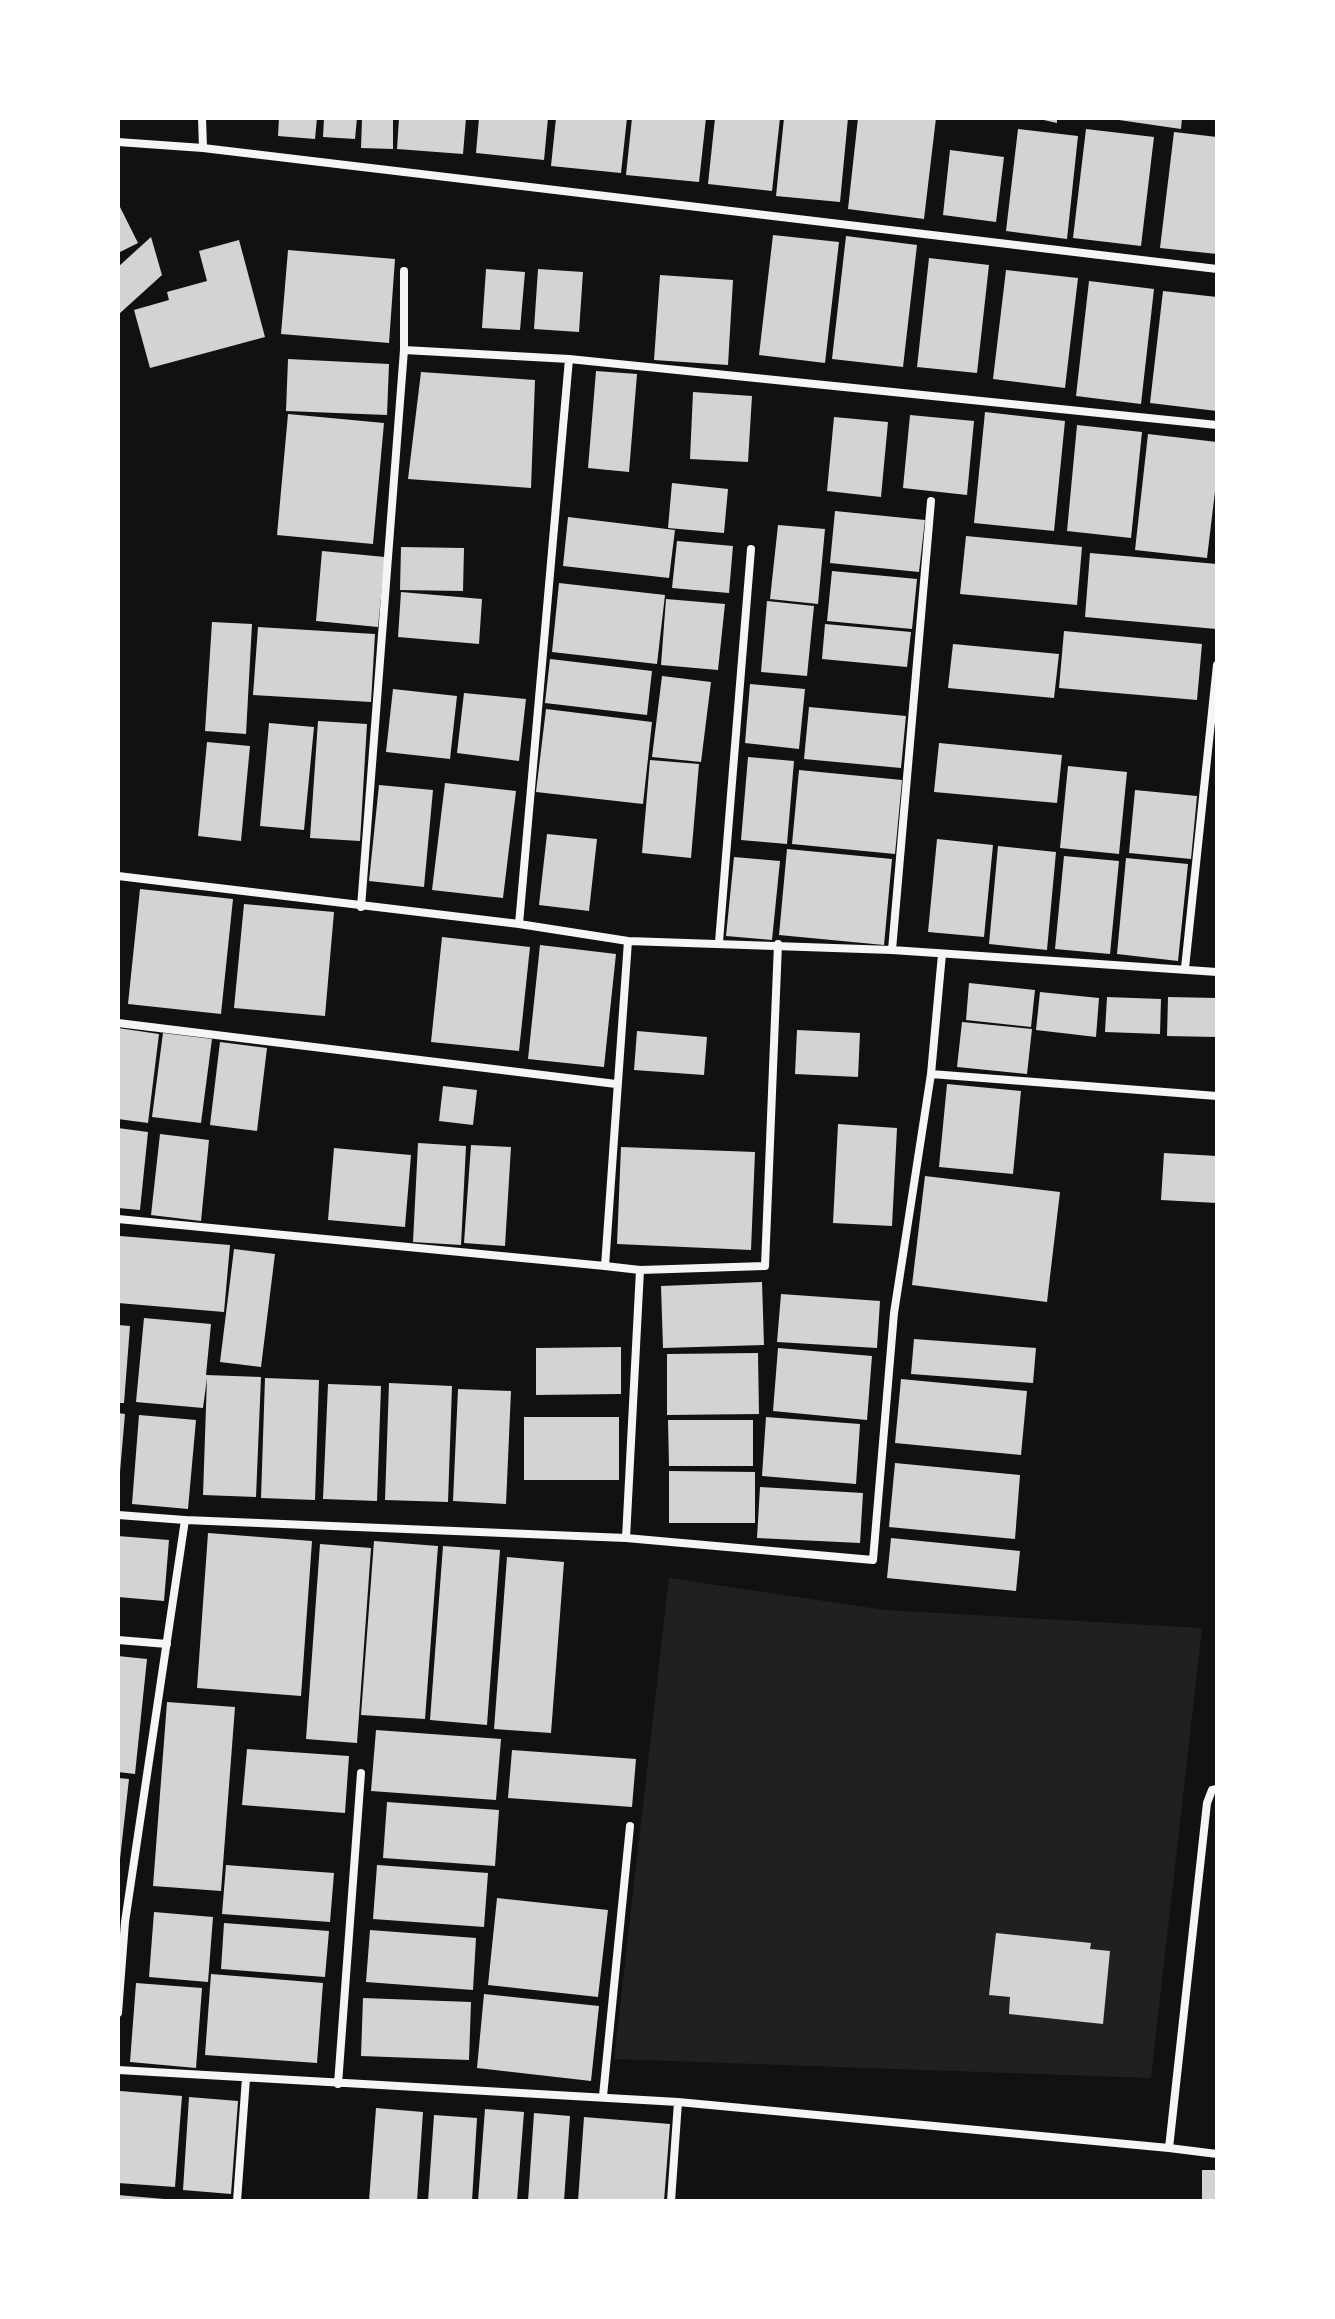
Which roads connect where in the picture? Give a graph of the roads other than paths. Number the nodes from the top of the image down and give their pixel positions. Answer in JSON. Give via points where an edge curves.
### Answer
{"nodes":[{"id":1,"x":202,"y":118,"type":"edge"},
{"id":2,"x":118,"y":142,"type":"edge"},
{"id":3,"x":203,"y":148,"type":"junction"},
{"id":4,"x":1217,"y":269,"type":"edge"},
{"id":5,"x":404,"y":271,"type":"dead end"},
{"id":6,"x":404,"y":350,"type":"junction"},
{"id":7,"x":569,"y":359,"type":"junction"},
{"id":8,"x":1217,"y":425,"type":"edge"},
{"id":9,"x":931,"y":501,"type":"dead end"},
{"id":10,"x":751,"y":549,"type":"dead end"},
{"id":11,"x":1217,"y":665,"type":"edge"},
{"id":12,"x":118,"y":876,"type":"edge"},
{"id":13,"x":361,"y":907,"type":"junction"},
{"id":14,"x":519,"y":924,"type":"junction"},
{"id":15,"x":628,"y":941,"type":"junction"},
{"id":16,"x":719,"y":942,"type":"junction"},
{"id":17,"x":778,"y":944,"type":"junction"},
{"id":18,"x":892,"y":950,"type":"junction"},
{"id":19,"x":942,"y":954,"type":"junction"},
{"id":20,"x":1185,"y":968,"type":"junction"},
{"id":21,"x":1217,"y":972,"type":"edge"},
{"id":22,"x":118,"y":1023,"type":"edge"},
{"id":23,"x":931,"y":1074,"type":"junction"},
{"id":24,"x":616,"y":1084,"type":"junction"},
{"id":25,"x":1217,"y":1096,"type":"edge"},
{"id":26,"x":118,"y":1219,"type":"edge"},
{"id":27,"x":605,"y":1266,"type":"junction"},
{"id":28,"x":640,"y":1270,"type":"junction"},
{"id":29,"x":118,"y":1515,"type":"edge"},
{"id":30,"x":185,"y":1520,"type":"junction"},
{"id":31,"x":626,"y":1538,"type":"junction"},
{"id":32,"x":118,"y":1640,"type":"edge"},
{"id":33,"x":167,"y":1644,"type":"junction"},
{"id":34,"x":361,"y":1773,"type":"dead end"},
{"id":35,"x":1217,"y":1789,"type":"edge"},
{"id":36,"x":630,"y":1826,"type":"dead end"},
{"id":37,"x":122,"y":1922,"type":"edge"},
{"id":38,"x":118,"y":2013,"type":"edge"},
{"id":39,"x":118,"y":2070,"type":"edge"},
{"id":40,"x":246,"y":2078,"type":"junction"},
{"id":41,"x":338,"y":2084,"type":"junction"},
{"id":42,"x":603,"y":2096,"type":"junction"},
{"id":43,"x":678,"y":2102,"type":"junction"},
{"id":44,"x":1169,"y":2148,"type":"junction"},
{"id":45,"x":1217,"y":2154,"type":"edge"},
{"id":46,"x":237,"y":2201,"type":"edge"},
{"id":47,"x":671,"y":2201,"type":"edge"}],
"edges":[{"from":1,"to":3,"type":"street"},
{"from":2,"to":3,"type":"street"},
{"from":3,"to":4,"type":"street"},
{"from":5,"to":6,"type":"street"},
{"from":6,"to":7,"type":"street"},
{"from":6,"to":13,"type":"street"},
{"from":7,"to":8,"type":"street"},
{"from":7,"to":14,"type":"street"},
{"from":9,"to":18,"type":"street"},
{"from":10,"to":16,"type":"street"},
{"from":11,"to":20,"type":"street"},
{"from":12,"to":13,"type":"street"},
{"from":13,"to":14,"type":"street"},
{"from":14,"to":15,"type":"street"},
{"from":15,"to":16,"type":"street"},
{"from":15,"to":24,"type":"street"},
{"from":16,"to":17,"type":"street"},
{"from":17,"to":18,"type":"street"},
{"from":17,"to":28,"type":"street","via":[[765,1266]]},
{"from":18,"to":19,"type":"street"},
{"from":19,"to":20,"type":"street"},
{"from":19,"to":23,"type":"street"},
{"from":20,"to":21,"type":"street"},
{"from":22,"to":24,"type":"street"},
{"from":23,"to":25,"type":"street"},
{"from":23,"to":31,"type":"street","via":[[894,1313],[873,1560]]},
{"from":24,"to":27,"type":"street"},
{"from":26,"to":27,"type":"street"},
{"from":27,"to":28,"type":"street"},
{"from":28,"to":31,"type":"street"},
{"from":29,"to":30,"type":"street"},
{"from":30,"to":31,"type":"street"},
{"from":30,"to":33,"type":"street"},
{"from":32,"to":33,"type":"street"},
{"from":33,"to":37,"type":"street"},
{"from":34,"to":41,"type":"street"},
{"from":35,"to":44,"type":"street","via":[[1207,1803]]},
{"from":36,"to":42,"type":"street"},
{"from":37,"to":38,"type":"street"},
{"from":39,"to":40,"type":"street"},
{"from":40,"to":41,"type":"street"},
{"from":40,"to":46,"type":"street"},
{"from":41,"to":42,"type":"street"},
{"from":42,"to":43,"type":"street"},
{"from":43,"to":44,"type":"street"},
{"from":43,"to":47,"type":"street"},
{"from":44,"to":45,"type":"street"}]}
